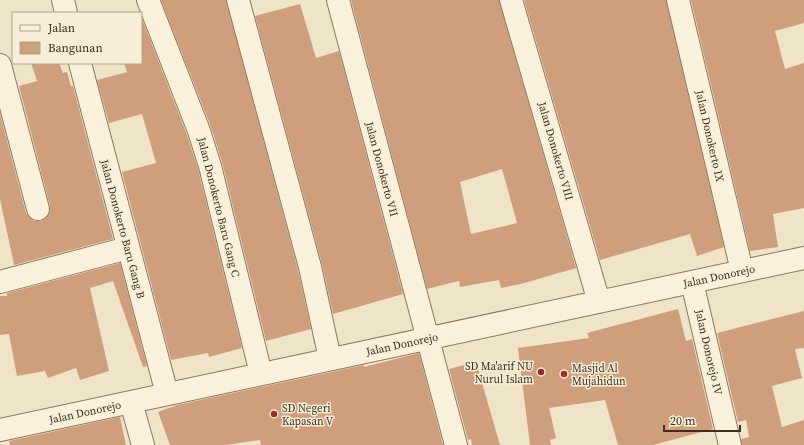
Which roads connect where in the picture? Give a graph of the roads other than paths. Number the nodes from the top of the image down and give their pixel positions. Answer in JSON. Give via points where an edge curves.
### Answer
{"nodes":[{"id":1,"x":63,"y":0,"type":"edge"},
{"id":2,"x":148,"y":0,"type":"edge"},
{"id":3,"x":238,"y":0,"type":"edge"},
{"id":4,"x":338,"y":0,"type":"edge"},
{"id":5,"x":511,"y":0,"type":"edge"},
{"id":6,"x":678,"y":0,"type":"edge"},
{"id":7,"x":66,"y":12,"type":"edge"},
{"id":8,"x":80,"y":64,"type":"edge"},
{"id":9,"x":0,"y":65,"type":"edge"},
{"id":10,"x":38,"y":209,"type":"dead end"},
{"id":11,"x":128,"y":248,"type":"junction"},
{"id":12,"x":804,"y":258,"type":"edge"},
{"id":13,"x":742,"y":271,"type":"junction"},
{"id":14,"x":0,"y":282,"type":"edge"},
{"id":15,"x":692,"y":282,"type":"junction"},
{"id":16,"x":599,"y":302,"type":"junction"},
{"id":17,"x":427,"y":338,"type":"junction"},
{"id":18,"x":330,"y":359,"type":"junction"},
{"id":19,"x":261,"y":374,"type":"junction"},
{"id":20,"x":167,"y":394,"type":"junction"},
{"id":21,"x":130,"y":402,"type":"junction"},
{"id":22,"x":0,"y":430,"type":"edge"},
{"id":23,"x":143,"y":445,"type":"edge"},
{"id":24,"x":456,"y":445,"type":"edge"},
{"id":25,"x":730,"y":445,"type":"edge"}],
"edges":[{"from":1,"to":7,"type":"street"},
{"from":2,"to":19,"type":"street","name":"Jalan Donokerto Baru Gang C","via":[[210,166]]},
{"from":3,"to":18,"type":"street","via":[[310,267]]},
{"from":4,"to":17,"type":"street","name":"Jalan Donokerto VII"},
{"from":5,"to":16,"type":"street","name":"Jalan Donokerto VIII"},
{"from":6,"to":13,"type":"street","name":"Jalan Donokerto IX"},
{"from":8,"to":11,"type":"street","name":"Jalan Donokerto Baru Gang B"},
{"from":9,"to":10,"type":"street"},
{"from":11,"to":14,"type":"street"},
{"from":11,"to":20,"type":"street","name":"Jalan Donokerto Baru Gang B"},
{"from":12,"to":13,"type":"street","name":"Jalan Donorejo"},
{"from":13,"to":15,"type":"street","name":"Jalan Donorejo"},
{"from":15,"to":16,"type":"street","name":"Jalan Donorejo"},
{"from":15,"to":25,"type":"street","name":"Jalan Donorejo IV"},
{"from":16,"to":17,"type":"street","name":"Jalan Donorejo"},
{"from":17,"to":18,"type":"street","name":"Jalan Donorejo"},
{"from":17,"to":24,"type":"street","name":"Jalan Donokerto VII"},
{"from":18,"to":19,"type":"street","name":"Jalan Donorejo"},
{"from":19,"to":20,"type":"street","name":"Jalan Donorejo"},
{"from":20,"to":21,"type":"street","name":"Jalan Donorejo"},
{"from":21,"to":22,"type":"street","name":"Jalan Donorejo"},
{"from":21,"to":23,"type":"street"}]}
